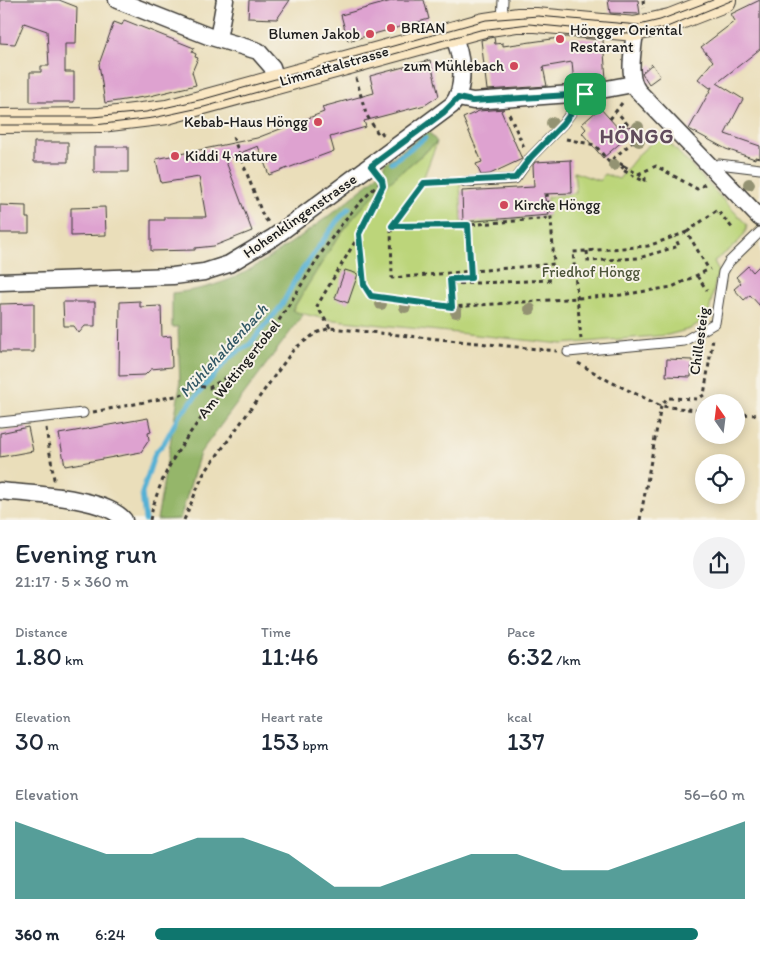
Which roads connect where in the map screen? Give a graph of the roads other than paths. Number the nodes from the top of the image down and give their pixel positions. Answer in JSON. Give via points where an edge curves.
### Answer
{"nodes":[{"id":1,"x":117,"y":0,"type":"edge"},
{"id":2,"x":225,"y":0,"type":"edge"},
{"id":3,"x":724,"y":0,"type":"edge"},
{"id":4,"x":502,"y":11,"type":"edge"},
{"id":5,"x":635,"y":29,"type":"junction"},
{"id":6,"x":452,"y":33,"type":"junction"},
{"id":7,"x":218,"y":38,"type":"junction"},
{"id":8,"x":277,"y":82,"type":"junction"},
{"id":9,"x":633,"y":84,"type":"junction"},
{"id":10,"x":585,"y":94,"type":"junction"},
{"id":11,"x":458,"y":98,"type":"junction"},
{"id":12,"x":0,"y":121,"type":"edge"},
{"id":13,"x":760,"y":169,"type":"edge"},
{"id":14,"x":710,"y":176,"type":"junction"},
{"id":15,"x":465,"y":182,"type":"road end"},
{"id":16,"x":760,"y":218,"type":"edge"},
{"id":17,"x":760,"y":232,"type":"edge"},
{"id":18,"x":0,"y":282,"type":"edge"},
{"id":19,"x":568,"y":352,"type":"road end"},
{"id":20,"x":83,"y":414,"type":"road end"},
{"id":21,"x":0,"y":422,"type":"edge"},
{"id":22,"x":0,"y":491,"type":"edge"},
{"id":23,"x":124,"y":520,"type":"edge"}],
"edges":[{"from":1,"to":7,"type":"street"},
{"from":2,"to":7,"type":"street"},
{"from":3,"to":5,"type":"street","name":"Limmattalstrasse","via":[[670,21]]},
{"from":4,"to":5,"type":"street","name":"Limmattalstrasse","via":[[536,20]]},
{"from":4,"to":6,"type":"street","name":"Limmattalstrasse"},
{"from":5,"to":9,"type":"street"},
{"from":6,"to":8,"type":"street","name":"Limmattalstrasse"},
{"from":6,"to":11,"type":"street","via":[[461,71],[462,85]]},
{"from":7,"to":8,"type":"street","via":[[258,51],[272,67]]},
{"from":8,"to":12,"type":"street","name":"Limmattalstrasse","via":[[146,116],[82,122]]},
{"from":9,"to":10,"type":"street"},
{"from":9,"to":14,"type":"street"},
{"from":10,"to":11,"type":"street","via":[[472,101]]},
{"from":10,"to":15,"type":"lane","via":[[515,178]]},
{"from":11,"to":18,"type":"street","name":"Hohenklingenstrasse","via":[[444,112],[274,237],[229,264],[204,272],[173,276]]},
{"from":13,"to":14,"type":"lane","via":[[719,164]]},
{"from":14,"to":16,"type":"street"},
{"from":17,"to":19,"type":"lane","name":"Chillesteig","via":[[728,262],[723,272],[715,323],[697,335],[684,340]]},
{"from":20,"to":21,"type":"lane"},
{"from":22,"to":23,"type":"street","via":[[96,504],[115,511]]}]}
